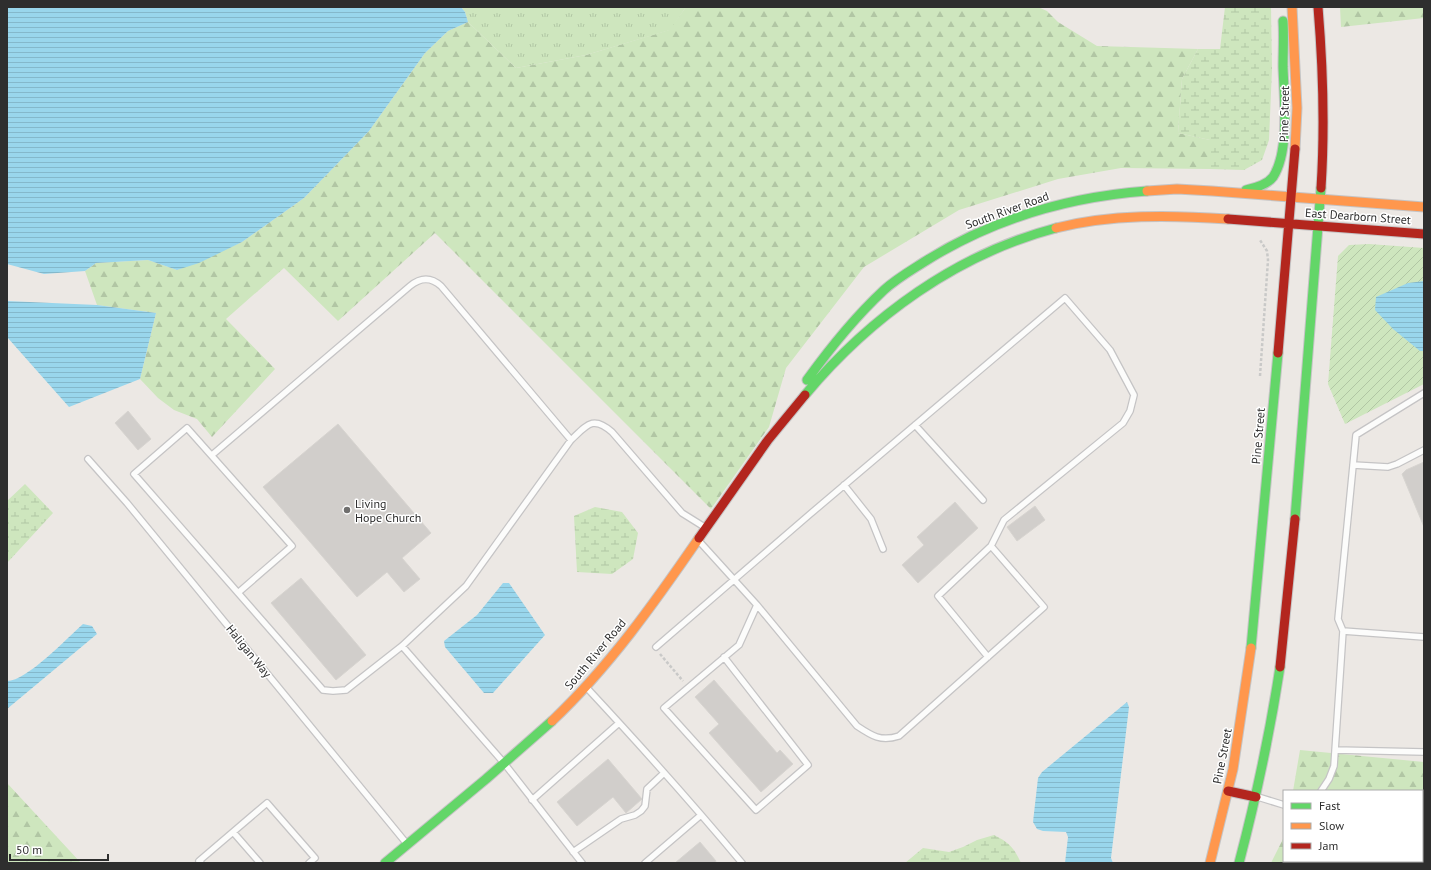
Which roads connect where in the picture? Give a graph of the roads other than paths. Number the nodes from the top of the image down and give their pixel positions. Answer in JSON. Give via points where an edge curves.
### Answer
{"nodes":[{"id":1,"x":1292,"y":7,"type":"edge"},
{"id":2,"x":1318,"y":7,"type":"edge"},
{"id":3,"x":1283,"y":14,"type":"dead end"},
{"id":4,"x":1231,"y":192,"type":"junction"},
{"id":5,"x":1292,"y":196,"type":"junction"},
{"id":6,"x":1319,"y":198,"type":"junction"},
{"id":7,"x":1424,"y":206,"type":"edge"},
{"id":8,"x":1289,"y":223,"type":"junction"},
{"id":9,"x":1317,"y":226,"type":"junction"},
{"id":10,"x":1424,"y":234,"type":"edge"},
{"id":11,"x":1424,"y":393,"type":"edge"},
{"id":12,"x":782,"y":422,"type":"junction"},
{"id":13,"x":915,"y":425,"type":"junction"},
{"id":14,"x":571,"y":440,"type":"junction"},
{"id":15,"x":1424,"y":450,"type":"edge"},
{"id":16,"x":212,"y":455,"type":"junction"},
{"id":17,"x":88,"y":460,"type":"dead end"},
{"id":18,"x":1353,"y":465,"type":"junction"},
{"id":19,"x":844,"y":485,"type":"junction"},
{"id":20,"x":983,"y":500,"type":"dead end"},
{"id":21,"x":706,"y":528,"type":"junction"},
{"id":22,"x":698,"y":540,"type":"junction"},
{"id":23,"x":991,"y":546,"type":"junction"},
{"id":24,"x":883,"y":549,"type":"dead end"},
{"id":25,"x":734,"y":580,"type":"junction"},
{"id":26,"x":239,"y":592,"type":"junction"},
{"id":27,"x":757,"y":605,"type":"junction"},
{"id":28,"x":1343,"y":631,"type":"junction"},
{"id":29,"x":1424,"y":637,"type":"edge"},
{"id":30,"x":402,"y":646,"type":"junction"},
{"id":31,"x":656,"y":647,"type":"dead end"},
{"id":32,"x":724,"y":657,"type":"junction"},
{"id":33,"x":988,"y":657,"type":"junction"},
{"id":34,"x":586,"y":686,"type":"junction"},
{"id":35,"x":619,"y":723,"type":"junction"},
{"id":36,"x":1335,"y":750,"type":"junction"},
{"id":37,"x":1424,"y":752,"type":"edge"},
{"id":38,"x":504,"y":764,"type":"junction"},
{"id":39,"x":664,"y":773,"type":"junction"},
{"id":40,"x":1322,"y":790,"type":"edge"},
{"id":41,"x":1228,"y":791,"type":"junction"},
{"id":42,"x":1256,"y":797,"type":"junction"},
{"id":43,"x":532,"y":800,"type":"junction"},
{"id":44,"x":1283,"y":805,"type":"edge"},
{"id":45,"x":701,"y":815,"type":"junction"},
{"id":46,"x":233,"y":832,"type":"junction"},
{"id":47,"x":408,"y":844,"type":"junction"},
{"id":48,"x":573,"y":852,"type":"junction"},
{"id":49,"x":201,"y":863,"type":"edge"},
{"id":50,"x":260,"y":863,"type":"edge"},
{"id":51,"x":309,"y":863,"type":"edge"},
{"id":52,"x":385,"y":863,"type":"edge"},
{"id":53,"x":582,"y":863,"type":"edge"},
{"id":54,"x":645,"y":863,"type":"edge"},
{"id":55,"x":742,"y":863,"type":"edge"},
{"id":56,"x":1210,"y":863,"type":"edge"},
{"id":57,"x":1239,"y":863,"type":"edge"}],
"edges":[{"from":1,"to":5,"type":"main road","name":"Pine Street","via":[[1297,108]]},
{"from":2,"to":6,"type":"main road","via":[[1323,78]]},
{"from":3,"to":4,"type":"main road","via":[[1283,125],[1279,166],[1273,178],[1264,185]]},
{"from":4,"to":5,"type":"main road","name":"South River Road"},
{"from":4,"to":12,"type":"main road","name":"South River Road","via":[[1155,189],[1090,196],[1011,218],[953,243],[886,288],[841,334],[807,379]]},
{"from":5,"to":6,"type":"main road","name":"South River Road"},
{"from":5,"to":8,"type":"main road","name":"Pine Street"},
{"from":6,"to":7,"type":"main road","name":"East Dearborn Street"},
{"from":6,"to":9,"type":"main road"},
{"from":8,"to":9,"type":"main road","name":"East Dearborn Street"},
{"from":8,"to":12,"type":"main road","name":"South River Road","via":[[1180,216],[1081,221],[1011,241],[953,269],[896,306],[809,389]]},
{"from":8,"to":41,"type":"main road","name":"Pine Street","via":[[1253,636],[1239,738]]},
{"from":9,"to":10,"type":"main road","name":"East Dearborn Street"},
{"from":9,"to":42,"type":"main road","via":[[1287,611],[1266,756]]},
{"from":11,"to":18,"type":"lane","via":[[1356,435]]},
{"from":12,"to":21,"type":"main road","name":"South River Road"},
{"from":13,"to":19,"type":"lane"},
{"from":13,"to":20,"type":"lane"},
{"from":13,"to":23,"type":"lane","via":[[1065,298],[1110,350],[1134,395],[1130,411],[1123,423],[1004,520]]},
{"from":14,"to":16,"type":"lane","via":[[441,286],[425,279],[410,286]]},
{"from":14,"to":21,"type":"lane","via":[[586,426],[594,422],[600,423],[612,432],[682,514]]},
{"from":14,"to":30,"type":"lane","via":[[466,586]]},
{"from":15,"to":18,"type":"lane","via":[[1388,467]]},
{"from":16,"to":26,"type":"lane","via":[[292,546]]},
{"from":16,"to":26,"type":"lane","via":[[187,428],[134,474]]},
{"from":17,"to":47,"type":"lane","name":"Haligan Way","via":[[128,503]]},
{"from":18,"to":28,"type":"lane","via":[[1338,619]]},
{"from":19,"to":24,"type":"lane","via":[[871,520]]},
{"from":19,"to":25,"type":"lane"},
{"from":21,"to":22,"type":"main road","name":"South River Road"},
{"from":22,"to":25,"type":"lane"},
{"from":22,"to":34,"type":"main road","name":"South River Road","via":[[618,648]]},
{"from":23,"to":33,"type":"lane","via":[[938,596]]},
{"from":23,"to":33,"type":"lane","via":[[1044,607]]},
{"from":25,"to":27,"type":"lane"},
{"from":25,"to":31,"type":"lane"},
{"from":26,"to":30,"type":"lane","via":[[323,690],[346,690]]},
{"from":27,"to":32,"type":"lane","via":[[739,645]]},
{"from":27,"to":33,"type":"lane","via":[[857,726],[872,736],[889,739],[899,736]]},
{"from":28,"to":29,"type":"lane"},
{"from":28,"to":36,"type":"lane"},
{"from":30,"to":38,"type":"lane"},
{"from":32,"to":32,"type":"lane","via":[[664,708],[756,810],[808,765]]},
{"from":34,"to":35,"type":"lane"},
{"from":34,"to":38,"type":"main road","name":"South River Road","via":[[550,724]]},
{"from":35,"to":39,"type":"lane"},
{"from":35,"to":43,"type":"lane"},
{"from":36,"to":37,"type":"lane"},
{"from":36,"to":40,"type":"lane","via":[[1334,766]]},
{"from":38,"to":43,"type":"lane"},
{"from":38,"to":47,"type":"main road","name":"South River Road"},
{"from":39,"to":45,"type":"lane"},
{"from":39,"to":48,"type":"lane","via":[[647,789],[645,806],[641,811],[621,819]]},
{"from":41,"to":42,"type":"main road"},
{"from":41,"to":56,"type":"main road","name":"Pine Street"},
{"from":42,"to":44,"type":"lane"},
{"from":42,"to":57,"type":"main road"},
{"from":43,"to":48,"type":"lane"},
{"from":45,"to":54,"type":"lane"},
{"from":45,"to":55,"type":"lane"},
{"from":46,"to":49,"type":"lane","via":[[199,861]]},
{"from":46,"to":50,"type":"lane"},
{"from":46,"to":51,"type":"lane","via":[[267,803],[315,858]]},
{"from":47,"to":52,"type":"main road","name":"South River Road"},
{"from":48,"to":53,"type":"lane"}]}
